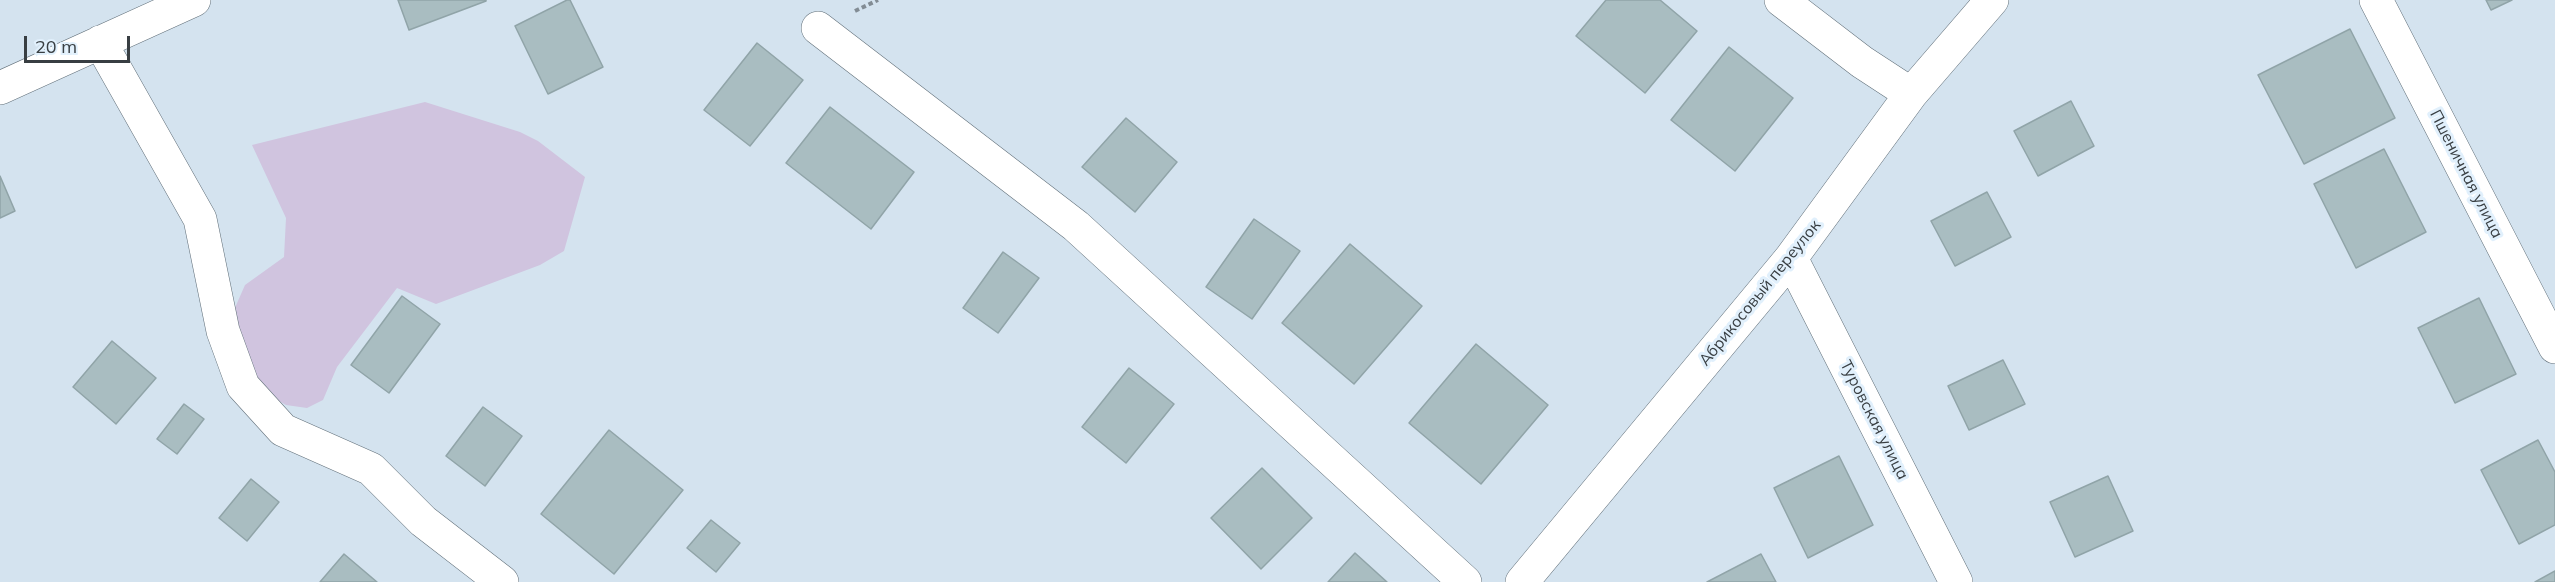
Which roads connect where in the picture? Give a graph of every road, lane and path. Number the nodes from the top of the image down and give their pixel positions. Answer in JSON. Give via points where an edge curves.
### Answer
{"nodes":[{"id":1,"x":194,"y":0,"type":"edge"},
{"id":2,"x":1781,"y":0,"type":"edge"},
{"id":3,"x":1992,"y":0,"type":"edge"},
{"id":4,"x":2376,"y":0,"type":"edge"},
{"id":5,"x":818,"y":28,"type":"dead end"},
{"id":6,"x":100,"y":42,"type":"junction"},
{"id":7,"x":0,"y":88,"type":"edge"},
{"id":8,"x":1911,"y":94,"type":"junction"},
{"id":9,"x":1791,"y":258,"type":"junction"},
{"id":10,"x":2555,"y":348,"type":"edge"},
{"id":11,"x":502,"y":582,"type":"edge"},
{"id":12,"x":1465,"y":582,"type":"edge"},
{"id":13,"x":1522,"y":582,"type":"edge"},
{"id":14,"x":1956,"y":582,"type":"edge"}],
"edges":[{"from":1,"to":6,"type":"street"},
{"from":2,"to":8,"type":"street"},
{"from":3,"to":8,"type":"street","name":"Абрикосовый переулок"},
{"from":4,"to":10,"type":"street","name":"Пшеничная улица"},
{"from":5,"to":12,"type":"street","via":[[1076,226]]},
{"from":6,"to":7,"type":"street"},
{"from":6,"to":11,"type":"street","via":[[200,219],[223,331],[243,386],[283,430],[371,469],[423,521]]},
{"from":8,"to":9,"type":"street","name":"Абрикосовый переулок"},
{"from":9,"to":13,"type":"street","name":"Абрикосовый переулок"},
{"from":9,"to":14,"type":"street","name":"Туровская улица"}]}
